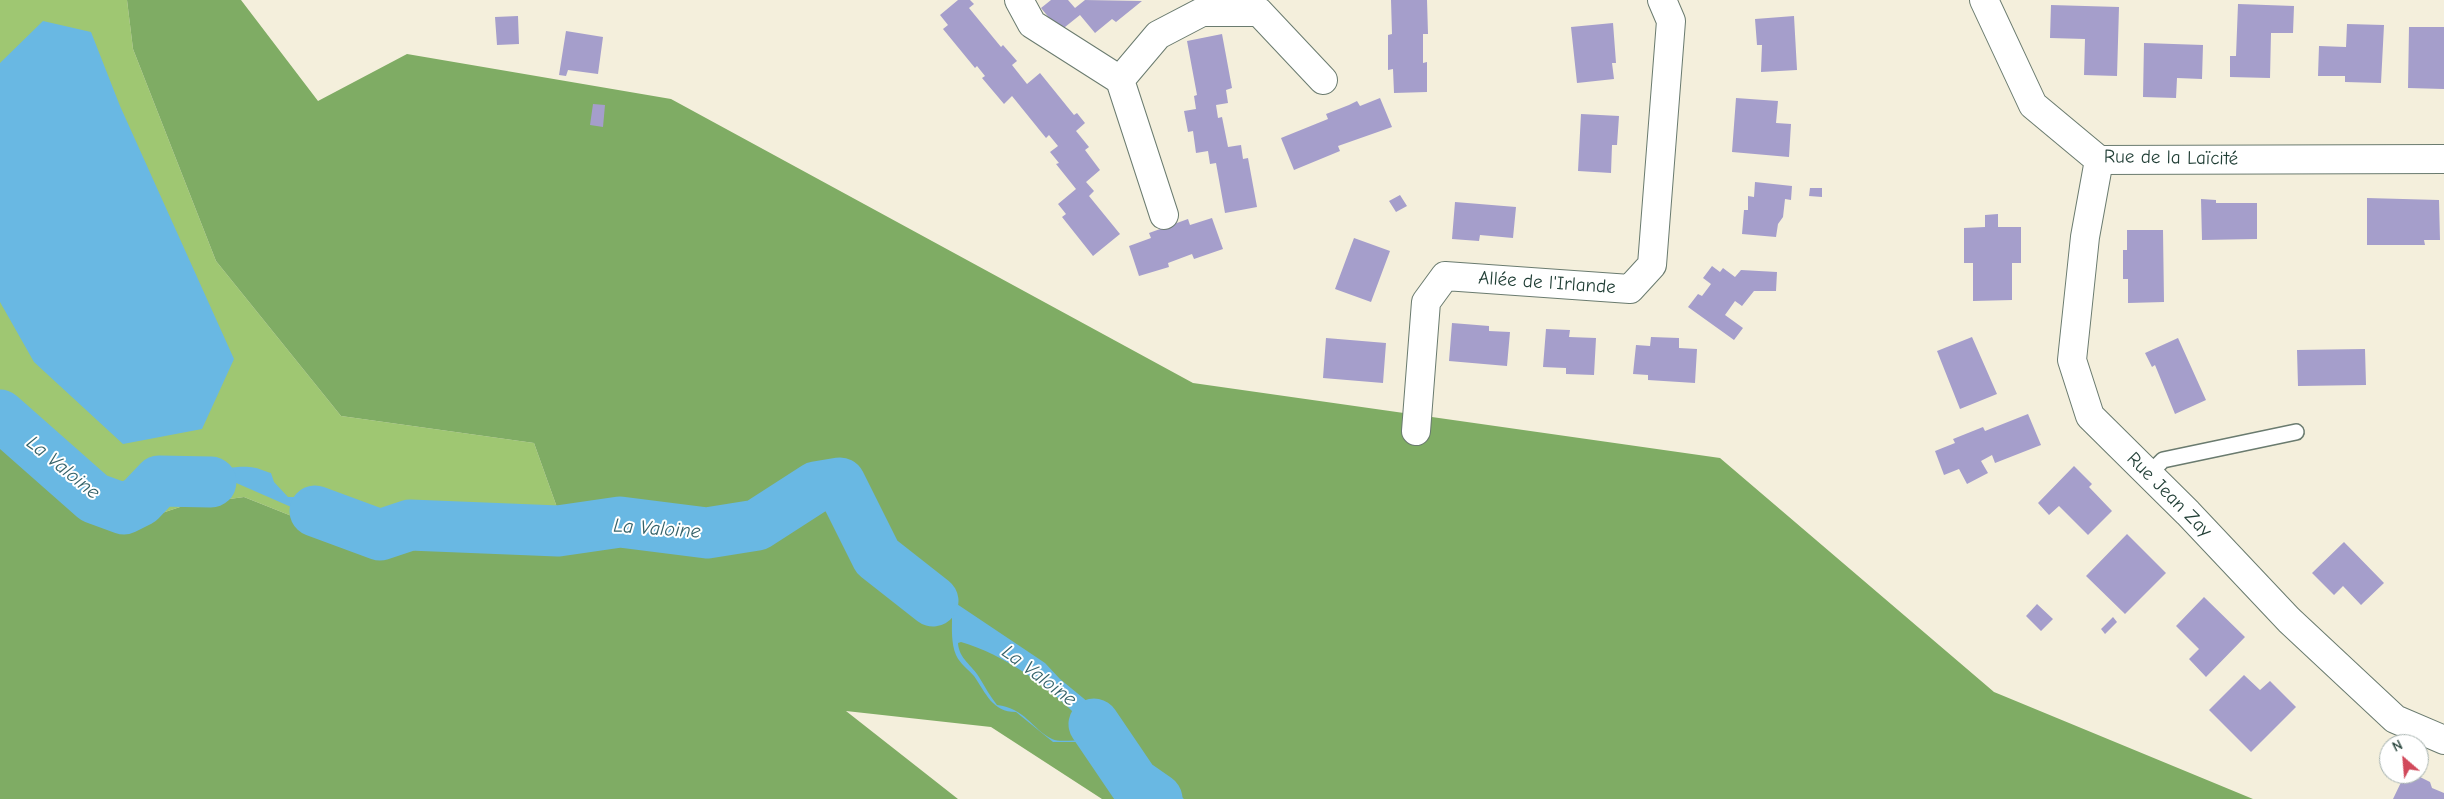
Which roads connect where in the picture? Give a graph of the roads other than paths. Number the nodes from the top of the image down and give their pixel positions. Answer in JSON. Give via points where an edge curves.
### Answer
{"nodes":[{"id":1,"x":1019,"y":0,"type":"edge"},
{"id":2,"x":1662,"y":0,"type":"edge"},
{"id":3,"x":1984,"y":0,"type":"edge"},
{"id":4,"x":1120,"y":80,"type":"junction"},
{"id":5,"x":1323,"y":80,"type":"dead end"},
{"id":6,"x":2444,"y":159,"type":"edge"},
{"id":7,"x":2099,"y":160,"type":"junction"},
{"id":8,"x":1164,"y":215,"type":"dead end"},
{"id":9,"x":1416,"y":431,"type":"dead end"},
{"id":10,"x":2296,"y":432,"type":"dead end"},
{"id":11,"x":2149,"y":474,"type":"junction"},
{"id":12,"x":2444,"y":740,"type":"edge"}],
"edges":[{"from":1,"to":4,"type":"street","via":[[1032,24]]},
{"from":2,"to":9,"type":"street","name":"Allée de l'Irlande","via":[[1671,21],[1652,266],[1630,289],[1445,276],[1426,302]]},
{"from":3,"to":7,"type":"street","name":"Rue de la Laïcité","via":[[2033,105]]},
{"from":4,"to":5,"type":"street","via":[[1158,35],[1202,12],[1259,12]]},
{"from":4,"to":8,"type":"street"},
{"from":6,"to":7,"type":"street","name":"Rue de la Laïcité"},
{"from":7,"to":11,"type":"street","name":"Rue Jean Zay","via":[[2084,237],[2072,360],[2090,416]]},
{"from":10,"to":11,"type":"lane","via":[[2163,460]]},
{"from":11,"to":12,"type":"street","name":"Rue Jean Zay","via":[[2289,620],[2395,719]]}]}
